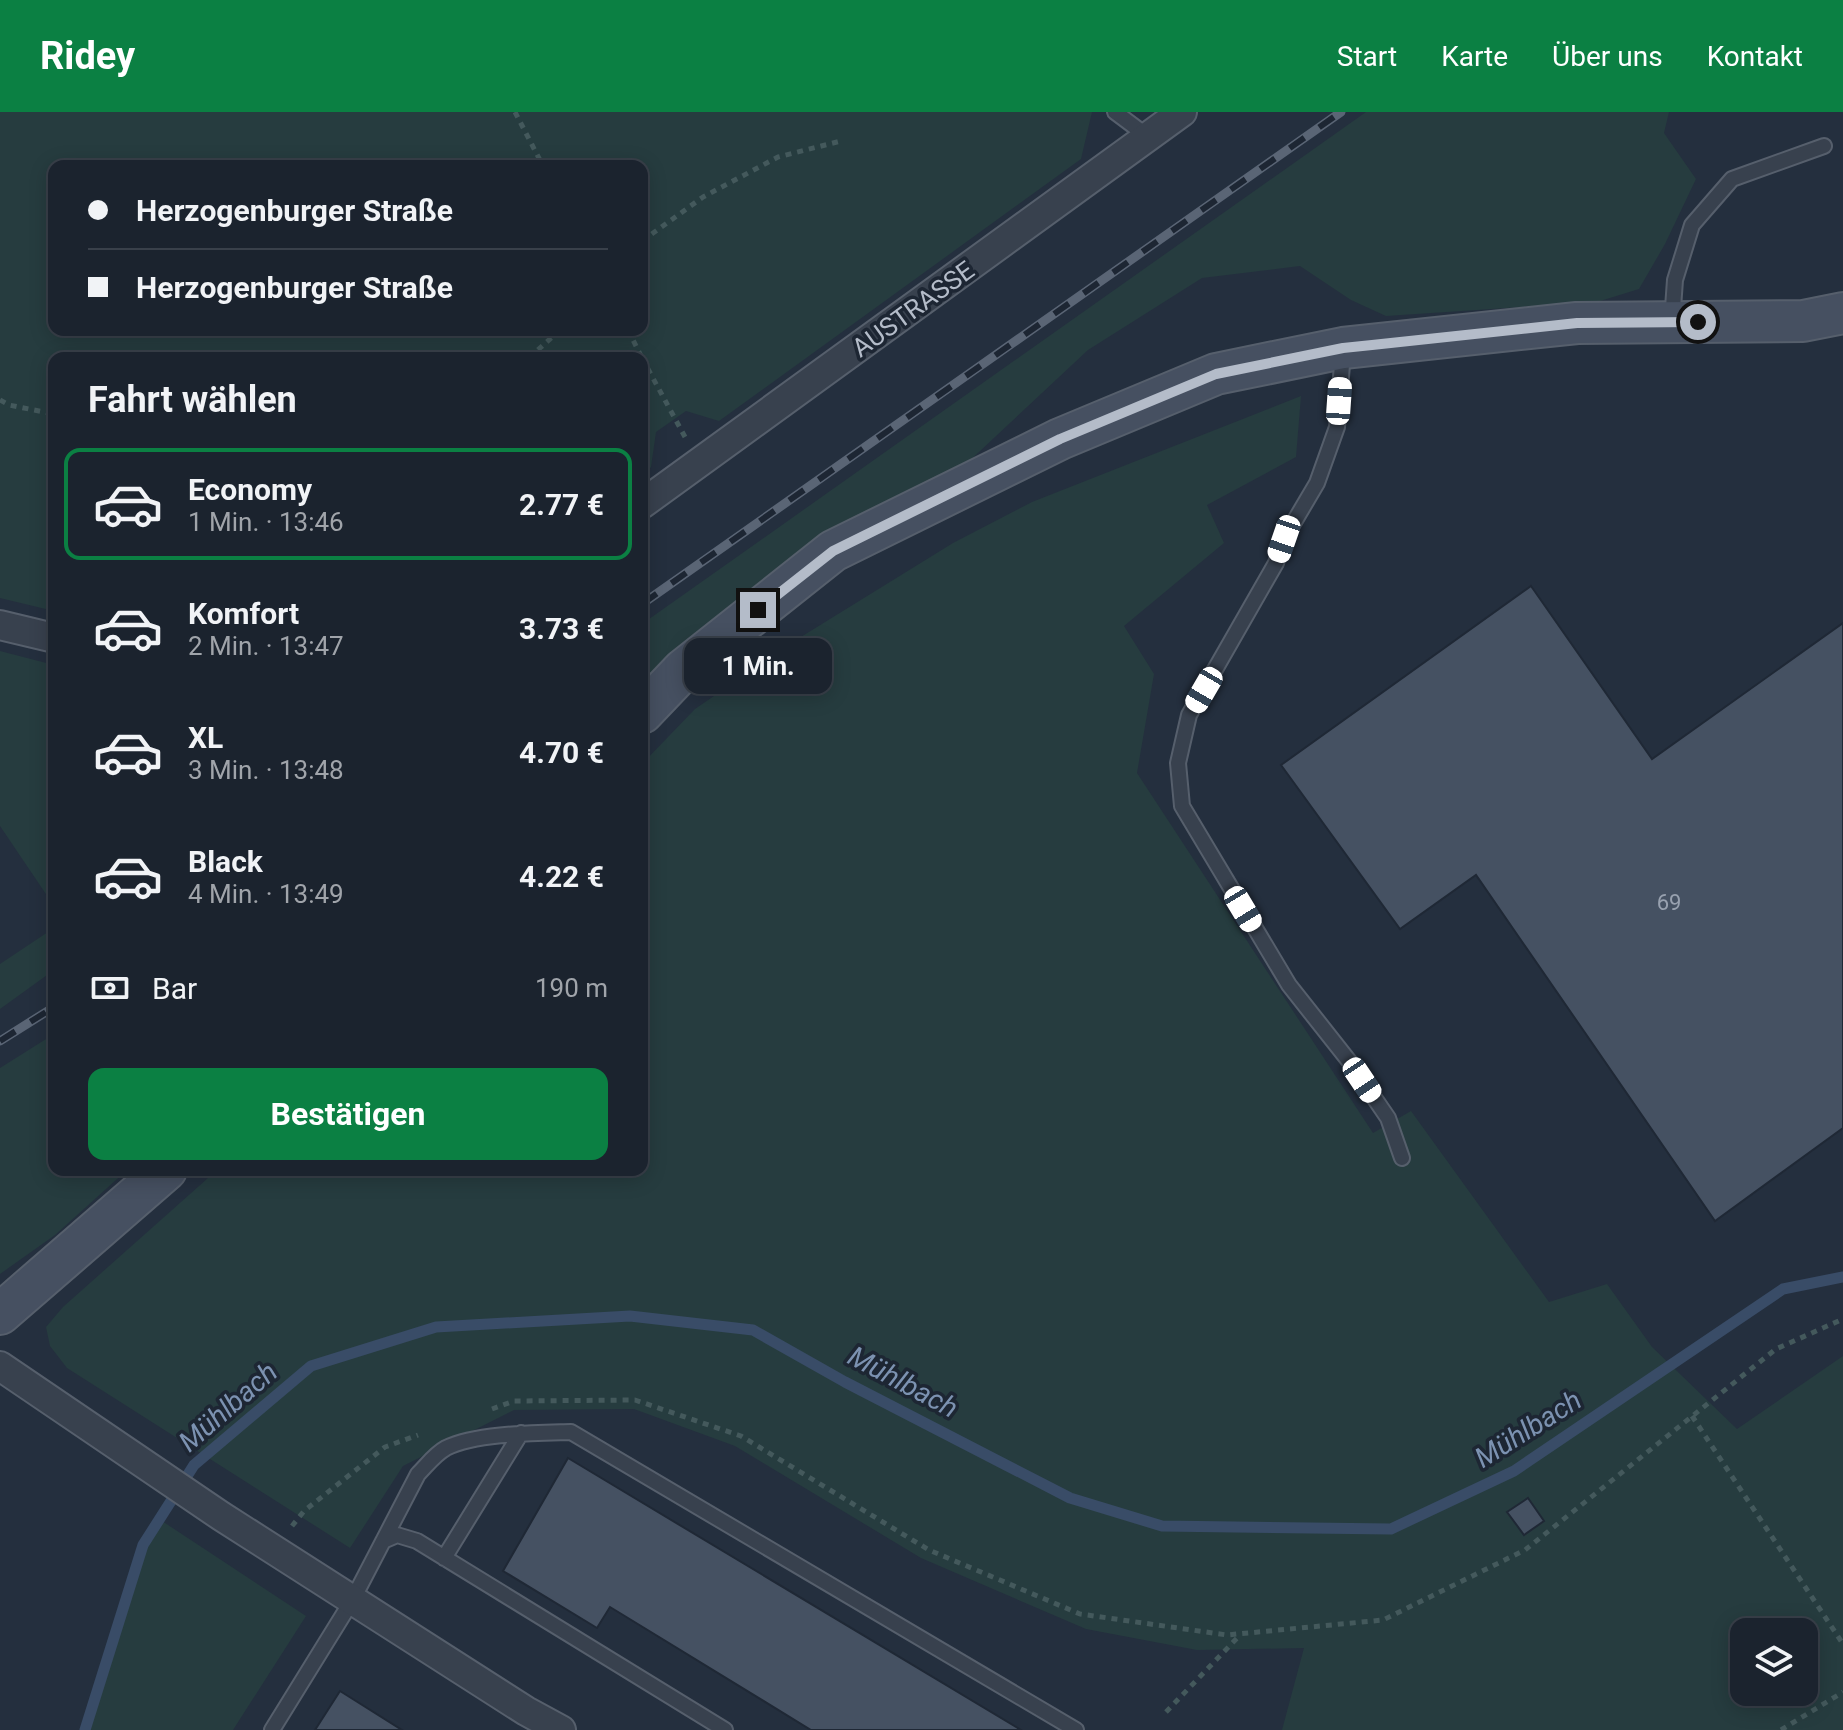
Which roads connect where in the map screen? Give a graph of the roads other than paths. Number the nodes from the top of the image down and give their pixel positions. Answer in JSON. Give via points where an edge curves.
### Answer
{"nodes":[{"id":1,"x":1115,"y":112,"type":"edge"},
{"id":2,"x":1182,"y":112,"type":"edge"},
{"id":3,"x":1147,"y":136,"type":"junction"},
{"id":4,"x":1824,"y":146,"type":"dead end"},
{"id":5,"x":1843,"y":313,"type":"edge"},
{"id":6,"x":1672,"y":322,"type":"junction"},
{"id":7,"x":1343,"y":348,"type":"junction"},
{"id":8,"x":648,"y":500,"type":"edge"},
{"id":9,"x":0,"y":625,"type":"edge"},
{"id":10,"x":48,"y":637,"type":"edge"},
{"id":11,"x":648,"y":707,"type":"edge"},
{"id":12,"x":1402,"y":1158,"type":"dead end"},
{"id":13,"x":159,"y":1176,"type":"edge"},
{"id":14,"x":0,"y":1314,"type":"edge"},
{"id":15,"x":0,"y":1366,"type":"edge"},
{"id":16,"x":521,"y":1433,"type":"junction"},
{"id":17,"x":383,"y":1541,"type":"junction"},
{"id":18,"x":444,"y":1558,"type":"junction"},
{"id":19,"x":353,"y":1599,"type":"junction"},
{"id":20,"x":272,"y":1730,"type":"edge"},
{"id":21,"x":561,"y":1730,"type":"edge"},
{"id":22,"x":725,"y":1730,"type":"edge"},
{"id":23,"x":1076,"y":1730,"type":"edge"}],
"edges":[{"from":1,"to":3,"type":"lane"},
{"from":2,"to":3,"type":"street","name":"AUSTRASSE"},
{"from":3,"to":8,"type":"street","name":"AUSTRASSE"},
{"from":4,"to":6,"type":"lane","via":[[1732,179],[1692,225],[1675,280]]},
{"from":5,"to":6,"type":"street","via":[[1803,321]]},
{"from":6,"to":7,"type":"street","via":[[1577,323]]},
{"from":7,"to":11,"type":"street","via":[[1216,374],[1060,439],[833,551],[683,670]]},
{"from":7,"to":12,"type":"lane","via":[[1337,427],[1317,483],[1189,715],[1178,763],[1182,806],[1289,985],[1388,1118]]},
{"from":9,"to":10,"type":"street"},
{"from":13,"to":14,"type":"street"},
{"from":15,"to":19,"type":"street"},
{"from":16,"to":17,"type":"lane","via":[[444,1449],[418,1474]]},
{"from":16,"to":18,"type":"lane"},
{"from":16,"to":23,"type":"lane","via":[[571,1432]]},
{"from":17,"to":18,"type":"lane","via":[[397,1535]]},
{"from":17,"to":19,"type":"lane"},
{"from":18,"to":22,"type":"lane"},
{"from":19,"to":20,"type":"lane"},
{"from":19,"to":21,"type":"street"}]}
